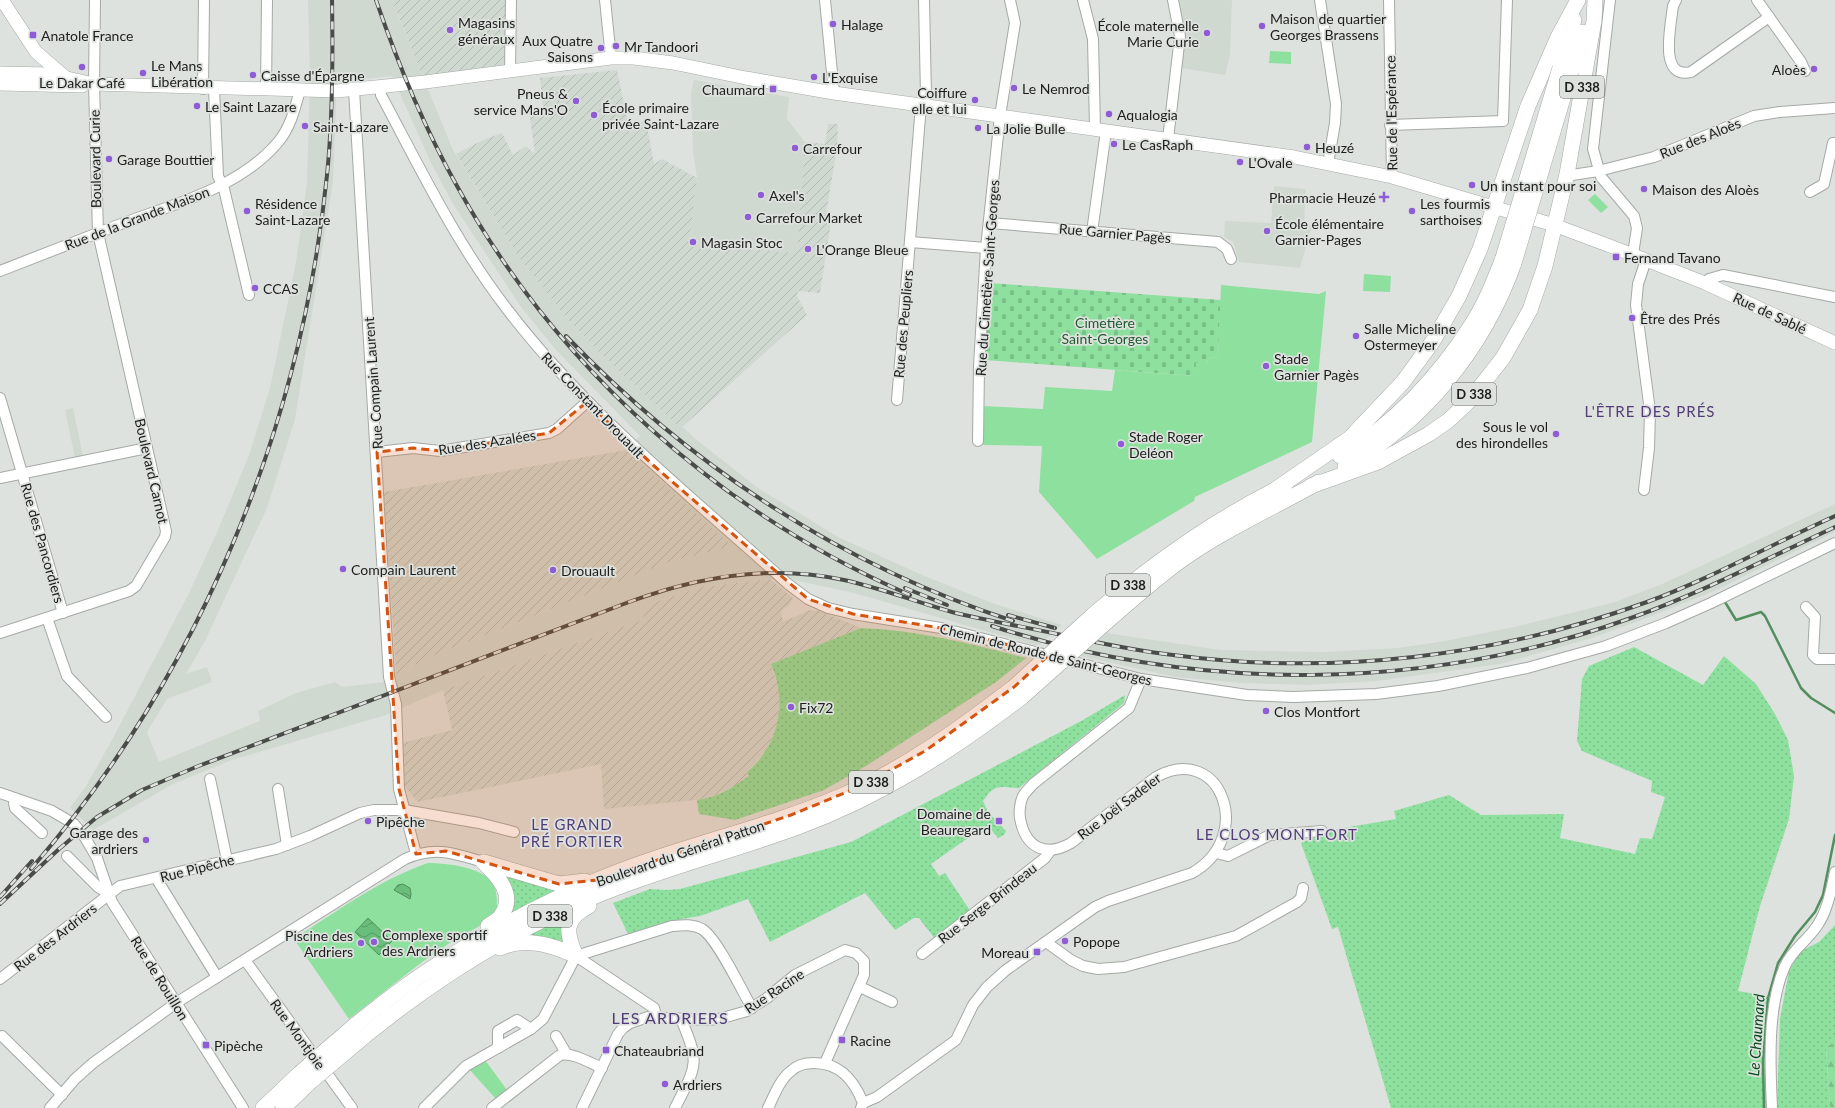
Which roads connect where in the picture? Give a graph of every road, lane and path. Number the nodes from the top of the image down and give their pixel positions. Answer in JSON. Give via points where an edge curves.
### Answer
{"nodes":[{"id":1,"x":2,"y":0,"type":"edge"},
{"id":2,"x":95,"y":0,"type":"edge"},
{"id":3,"x":204,"y":0,"type":"edge"},
{"id":4,"x":267,"y":0,"type":"edge"},
{"id":5,"x":511,"y":0,"type":"edge"},
{"id":6,"x":605,"y":0,"type":"edge"},
{"id":7,"x":825,"y":0,"type":"edge"},
{"id":8,"x":924,"y":0,"type":"edge"},
{"id":9,"x":1010,"y":0,"type":"edge"},
{"id":10,"x":1083,"y":0,"type":"edge"},
{"id":11,"x":1173,"y":0,"type":"edge"},
{"id":12,"x":1320,"y":0,"type":"edge"},
{"id":13,"x":1389,"y":0,"type":"edge"},
{"id":14,"x":1507,"y":0,"type":"edge"},
{"id":15,"x":1579,"y":0,"type":"edge"},
{"id":16,"x":1594,"y":0,"type":"edge"},
{"id":17,"x":1610,"y":0,"type":"edge"},
{"id":18,"x":1676,"y":0,"type":"edge"},
{"id":19,"x":1757,"y":0,"type":"edge"},
{"id":20,"x":1769,"y":17,"type":"junction"},
{"id":21,"x":611,"y":58,"type":"junction"},
{"id":22,"x":35,"y":69,"type":"junction"},
{"id":23,"x":1566,"y":70,"type":"junction"},
{"id":24,"x":1805,"y":71,"type":"dead end"},
{"id":25,"x":0,"y":72,"type":"edge"},
{"id":26,"x":510,"y":72,"type":"junction"},
{"id":27,"x":65,"y":77,"type":"junction"},
{"id":28,"x":0,"y":84,"type":"edge"},
{"id":29,"x":94,"y":84,"type":"junction"},
{"id":30,"x":380,"y":87,"type":"junction"},
{"id":31,"x":209,"y":89,"type":"junction"},
{"id":32,"x":266,"y":90,"type":"junction"},
{"id":33,"x":300,"y":90,"type":"junction"},
{"id":34,"x":354,"y":90,"type":"junction"},
{"id":35,"x":834,"y":93,"type":"junction"},
{"id":36,"x":921,"y":105,"type":"junction"},
{"id":37,"x":1835,"y":108,"type":"edge"},
{"id":38,"x":1000,"y":116,"type":"junction"},
{"id":39,"x":1390,"y":125,"type":"junction"},
{"id":40,"x":1100,"y":130,"type":"junction"},
{"id":41,"x":1168,"y":139,"type":"junction"},
{"id":42,"x":1835,"y":143,"type":"edge"},
{"id":43,"x":1328,"y":164,"type":"junction"},
{"id":44,"x":1598,"y":171,"type":"junction"},
{"id":45,"x":1567,"y":174,"type":"junction"},
{"id":46,"x":1392,"y":177,"type":"junction"},
{"id":47,"x":221,"y":184,"type":"junction"},
{"id":48,"x":1810,"y":192,"type":"dead end"},
{"id":49,"x":1493,"y":207,"type":"junction"},
{"id":50,"x":990,"y":223,"type":"junction"},
{"id":51,"x":1554,"y":225,"type":"junction"},
{"id":52,"x":1092,"y":232,"type":"junction"},
{"id":53,"x":98,"y":233,"type":"junction"},
{"id":54,"x":910,"y":242,"type":"junction"},
{"id":55,"x":986,"y":248,"type":"junction"},
{"id":56,"x":1633,"y":254,"type":"junction"},
{"id":57,"x":1231,"y":259,"type":"dead end"},
{"id":58,"x":1646,"y":260,"type":"junction"},
{"id":59,"x":1508,"y":261,"type":"junction"},
{"id":60,"x":0,"y":271,"type":"edge"},
{"id":61,"x":1705,"y":283,"type":"junction"},
{"id":62,"x":249,"y":295,"type":"dead end"},
{"id":63,"x":1835,"y":297,"type":"edge"},
{"id":64,"x":1835,"y":343,"type":"edge"},
{"id":65,"x":0,"y":398,"type":"edge"},
{"id":66,"x":897,"y":400,"type":"dead end"},
{"id":67,"x":587,"y":402,"type":"junction"},
{"id":68,"x":978,"y":441,"type":"dead end"},
{"id":69,"x":147,"y":448,"type":"junction"},
{"id":70,"x":377,"y":452,"type":"junction"},
{"id":71,"x":23,"y":473,"type":"junction"},
{"id":72,"x":0,"y":478,"type":"edge"},
{"id":73,"x":1311,"y":486,"type":"junction"},
{"id":74,"x":1276,"y":489,"type":"junction"},
{"id":75,"x":1644,"y":490,"type":"dead end"},
{"id":76,"x":1835,"y":542,"type":"edge"},
{"id":77,"x":808,"y":599,"type":"joint"},
{"id":78,"x":1806,"y":607,"type":"dead end"},
{"id":79,"x":63,"y":613,"type":"junction"},
{"id":80,"x":47,"y":618,"type":"junction"},
{"id":81,"x":1098,"y":620,"type":"junction"},
{"id":82,"x":0,"y":633,"type":"edge"},
{"id":83,"x":1835,"y":659,"type":"edge"},
{"id":84,"x":1140,"y":679,"type":"junction"},
{"id":85,"x":1018,"y":692,"type":"junction"},
{"id":86,"x":106,"y":717,"type":"dead end"},
{"id":87,"x":210,"y":779,"type":"dead end"},
{"id":88,"x":278,"y":790,"type":"dead end"},
{"id":89,"x":0,"y":793,"type":"edge"},
{"id":90,"x":16,"y":798,"type":"junction"},
{"id":91,"x":404,"y":810,"type":"junction"},
{"id":92,"x":1322,"y":831,"type":"dead end"},
{"id":93,"x":514,"y":832,"type":"dead end"},
{"id":94,"x":42,"y":833,"type":"dead end"},
{"id":95,"x":287,"y":845,"type":"junction"},
{"id":96,"x":1050,"y":851,"type":"junction"},
{"id":97,"x":1216,"y":853,"type":"junction"},
{"id":98,"x":416,"y":854,"type":"junction"},
{"id":99,"x":67,"y":856,"type":"dead end"},
{"id":100,"x":228,"y":860,"type":"junction"},
{"id":101,"x":483,"y":862,"type":"junction"},
{"id":102,"x":1835,"y":872,"type":"edge"},
{"id":103,"x":642,"y":877,"type":"junction"},
{"id":104,"x":156,"y":878,"type":"junction"},
{"id":105,"x":598,"y":880,"type":"junction"},
{"id":106,"x":1303,"y":888,"type":"dead end"},
{"id":107,"x":109,"y":894,"type":"junction"},
{"id":108,"x":1046,"y":942,"type":"junction"},
{"id":109,"x":922,"y":954,"type":"dead end"},
{"id":110,"x":576,"y":956,"type":"junction"},
{"id":111,"x":460,"y":959,"type":"junction"},
{"id":112,"x":245,"y":960,"type":"junction"},
{"id":113,"x":217,"y":978,"type":"junction"},
{"id":114,"x":0,"y":979,"type":"edge"},
{"id":115,"x":860,"y":987,"type":"junction"},
{"id":116,"x":892,"y":1002,"type":"dead end"},
{"id":117,"x":176,"y":1004,"type":"junction"},
{"id":118,"x":752,"y":1008,"type":"junction"},
{"id":119,"x":657,"y":1018,"type":"junction"},
{"id":120,"x":682,"y":1019,"type":"junction"},
{"id":121,"x":532,"y":1028,"type":"junction"},
{"id":122,"x":2,"y":1036,"type":"dead end"},
{"id":123,"x":556,"y":1036,"type":"dead end"},
{"id":124,"x":498,"y":1048,"type":"junction"},
{"id":125,"x":566,"y":1054,"type":"junction"},
{"id":126,"x":825,"y":1063,"type":"junction"},
{"id":127,"x":602,"y":1068,"type":"junction"},
{"id":128,"x":305,"y":1078,"type":"junction"},
{"id":129,"x":62,"y":1095,"type":"junction"},
{"id":130,"x":862,"y":1106,"type":"edge"},
{"id":131,"x":264,"y":1107,"type":"edge"},
{"id":132,"x":50,"y":1108,"type":"edge"},
{"id":133,"x":243,"y":1108,"type":"edge"},
{"id":134,"x":283,"y":1108,"type":"edge"},
{"id":135,"x":352,"y":1108,"type":"edge"},
{"id":136,"x":424,"y":1108,"type":"edge"},
{"id":137,"x":492,"y":1108,"type":"edge"},
{"id":138,"x":582,"y":1108,"type":"edge"},
{"id":139,"x":675,"y":1108,"type":"edge"},
{"id":140,"x":768,"y":1108,"type":"edge"},
{"id":141,"x":1772,"y":1108,"type":"edge"}],
"edges":[{"from":1,"to":22,"type":"main road"},
{"from":2,"to":29,"type":"street","name":"Boulevard Curie"},
{"from":3,"to":31,"type":"street"},
{"from":4,"to":32,"type":"street"},
{"from":5,"to":26,"type":"street"},
{"from":6,"to":21,"type":"street"},
{"from":7,"to":35,"type":"street"},
{"from":8,"to":36,"type":"street","name":"Rue des Peupliers","via":[[926,96]]},
{"from":9,"to":38,"type":"street","name":"Rue du Cimetière Saint-Georges","via":[[1015,23]]},
{"from":10,"to":40,"type":"street","via":[[1093,39]]},
{"from":11,"to":41,"type":"street","via":[[1180,36]]},
{"from":12,"to":43,"type":"street","via":[[1336,104]]},
{"from":13,"to":39,"type":"street","name":"Rue de l'Espérance"},
{"from":14,"to":39,"type":"street","via":[[1503,121]]},
{"from":15,"to":23,"type":"highway","number":"D 338"},
{"from":15,"to":49,"type":"highway","via":[[1558,37],[1528,106]]},
{"from":16,"to":23,"type":"highway","number":"D 338"},
{"from":16,"to":45,"type":"highway","number":"D 338","via":[[1594,21]]},
{"from":17,"to":44,"type":"street","via":[[1594,126],[1593,149]]},
{"from":18,"to":20,"type":"street","via":[[1673,6],[1668,55],[1677,72],[1684,74],[1692,72]]},
{"from":19,"to":20,"type":"street"},
{"from":20,"to":24,"type":"street"},
{"from":21,"to":26,"type":"main road","name":"Rue de Sablé"},
{"from":21,"to":35,"type":"main road","name":"Rue de Sablé","via":[[673,63]]},
{"from":22,"to":25,"type":"main road"},
{"from":22,"to":27,"type":"main road"},
{"from":22,"to":27,"type":"main road"},
{"from":22,"to":28,"type":"main road"},
{"from":22,"to":29,"type":"main road","via":[[77,87]]},
{"from":23,"to":59,"type":"highway","number":"D 338","bridge":true},
{"from":26,"to":30,"type":"main road","name":"Rue de Sablé"},
{"from":27,"to":29,"type":"main road"},
{"from":29,"to":31,"type":"main road","name":"Rue de Sablé"},
{"from":29,"to":53,"type":"street","name":"Boulevard Curie"},
{"from":30,"to":34,"type":"main road","name":"Rue de Sablé"},
{"from":30,"to":67,"type":"street","name":"Rue Constant Drouault","via":[[381,95],[432,192],[477,268],[534,343]]},
{"from":31,"to":32,"type":"main road","name":"Rue de Sablé"},
{"from":31,"to":47,"type":"street"},
{"from":32,"to":33,"type":"main road","name":"Rue de Sablé"},
{"from":33,"to":34,"type":"main road","name":"Rue de Sablé"},
{"from":33,"to":47,"type":"street","name":"Rue de la Grande Maison","via":[[292,118],[279,140],[248,168]]},
{"from":34,"to":70,"type":"street","name":"Rue Compain Laurent"},
{"from":35,"to":36,"type":"main road","name":"Rue de Sablé"},
{"from":36,"to":38,"type":"main road","name":"Rue de Sablé"},
{"from":36,"to":54,"type":"street","name":"Rue des Peupliers"},
{"from":37,"to":44,"type":"street","name":"Rue des Aloès","via":[[1754,116],[1654,157]]},
{"from":38,"to":40,"type":"main road","name":"Rue de Sablé"},
{"from":38,"to":50,"type":"street","name":"Rue du Cimetière Saint-Georges"},
{"from":39,"to":46,"type":"street","name":"Rue de l'Espérance"},
{"from":40,"to":41,"type":"main road","name":"Rue de Sablé"},
{"from":40,"to":52,"type":"street"},
{"from":41,"to":43,"type":"main road","name":"Rue de Sablé"},
{"from":42,"to":48,"type":"street","via":[[1824,184]]},
{"from":43,"to":46,"type":"main road","name":"Rue de Sablé"},
{"from":44,"to":45,"type":"street","name":"Rue des Aloès"},
{"from":44,"to":56,"type":"street","via":[[1634,216],[1637,228]]},
{"from":45,"to":51,"type":"highway"},
{"from":46,"to":49,"type":"main road","name":"Rue de Sablé"},
{"from":47,"to":53,"type":"street","name":"Rue de la Grande Maison","via":[[192,199]]},
{"from":47,"to":62,"type":"street"},
{"from":49,"to":51,"type":"main road","name":"Rue de Sablé"},
{"from":49,"to":74,"type":"highway","number":"D 338","via":[[1480,249],[1459,296],[1433,341],[1403,382],[1350,438]]},
{"from":50,"to":52,"type":"street","name":"Rue Garnier Pagès"},
{"from":50,"to":55,"type":"street","name":"Rue du Cimetière Saint-Georges"},
{"from":51,"to":56,"type":"main road","name":"Rue de Sablé"},
{"from":51,"to":73,"type":"highway","number":"D 338","via":[[1545,266],[1530,310],[1503,358],[1469,401],[1449,420],[1411,445],[1378,462]]},
{"from":52,"to":57,"type":"street","name":"Rue Garnier Pagès","via":[[1218,242],[1227,249]]},
{"from":53,"to":60,"type":"street","name":"Rue de la Grande Maison"},
{"from":53,"to":69,"type":"street","name":"Boulevard Carnot"},
{"from":54,"to":55,"type":"street"},
{"from":54,"to":66,"type":"street","name":"Rue des Peupliers"},
{"from":55,"to":68,"type":"street","name":"Rue du Cimetière Saint-Georges","via":[[979,366]]},
{"from":56,"to":58,"type":"main road","name":"Rue de Sablé"},
{"from":58,"to":61,"type":"main road","name":"Rue de Sablé"},
{"from":58,"to":75,"type":"street","via":[[1638,284],[1636,305],[1650,411]]},
{"from":59,"to":73,"type":"highway","number":"D 338","via":[[1497,304],[1484,330],[1449,379],[1413,418],[1386,440],[1360,459]]},
{"from":59,"to":74,"type":"highway","number":"D 338","via":[[1455,350],[1403,409],[1354,448]]},
{"from":61,"to":63,"type":"street","via":[[1709,279],[1723,275]]},
{"from":61,"to":64,"type":"main road","name":"Rue de Sablé"},
{"from":65,"to":71,"type":"street","name":"Rue des Pancordiers"},
{"from":67,"to":70,"type":"street","name":"Rue des Azalées","via":[[549,433],[440,451],[413,448]]},
{"from":67,"to":77,"type":"street","name":"Rue Constant Drouault","via":[[653,465]]},
{"from":69,"to":71,"type":"street"},
{"from":69,"to":79,"type":"street","name":"Boulevard Carnot","via":[[166,531],[165,537],[136,586],[129,591]]},
{"from":70,"to":91,"type":"street","name":"Rue Compain Laurent","via":[[389,677],[396,704],[399,788]]},
{"from":71,"to":72,"type":"street"},
{"from":71,"to":79,"type":"street","name":"Rue des Pancordiers"},
{"from":73,"to":81,"type":"highway","number":"D 338","via":[[1240,524],[1181,560]]},
{"from":74,"to":81,"type":"highway","number":"D 338","via":[[1174,550],[1136,578]]},
{"from":76,"to":84,"type":"street","name":"Chemin de Ronde de Saint-Georges","via":[[1711,603],[1606,646],[1542,664],[1476,678],[1376,694],[1293,697],[1247,695]]},
{"from":77,"to":84,"type":"street","name":"Chemin de Ronde de Saint-Georges","via":[[828,608],[941,628]]},
{"from":78,"to":83,"type":"street","via":[[1815,617],[1813,655],[1817,659]]},
{"from":79,"to":80,"type":"street","name":"Boulevard Carnot"},
{"from":80,"to":82,"type":"street","name":"Boulevard Carnot"},
{"from":80,"to":86,"type":"street","via":[[67,676]]},
{"from":81,"to":85,"type":"highway","number":"D 338","bridge":true},
{"from":84,"to":96,"type":"street","via":[[1129,708],[1033,784],[1022,797],[1020,812],[1024,833],[1029,842]]},
{"from":85,"to":103,"type":"highway","name":"Boulevard du Général Patton","number":"D 338","via":[[977,732],[932,761],[844,808],[799,827]]},
{"from":85,"to":105,"type":"highway","name":"Boulevard du Général Patton","number":"D 338","via":[[925,751],[864,785],[791,815]]},
{"from":87,"to":100,"type":"street"},
{"from":88,"to":95,"type":"street"},
{"from":89,"to":90,"type":"street"},
{"from":90,"to":94,"type":"street","via":[[15,808]]},
{"from":90,"to":107,"type":"street","via":[[56,813],[79,830],[97,858]]},
{"from":91,"to":93,"type":"street","name":"Rue Pipêche"},
{"from":91,"to":95,"type":"street","name":"Rue Pipêche","via":[[374,810],[360,813]]},
{"from":91,"to":98,"type":"street"},
{"from":92,"to":97,"type":"street","via":[[1270,835],[1228,856]]},
{"from":95,"to":100,"type":"street","name":"Rue Pipêche"},
{"from":96,"to":97,"type":"street","name":"Rue Joël Sadeler","via":[[1071,843],[1156,777],[1180,768],[1205,776],[1224,800],[1227,820]]},
{"from":96,"to":109,"type":"street","name":"Rue Serge Brindeau","via":[[1045,858]]},
{"from":97,"to":108,"type":"street","name":"Rue Joël Sadeler","via":[[1204,866],[1192,873],[1095,907]]},
{"from":98,"to":101,"type":"street","via":[[446,851]]},
{"from":98,"to":112,"type":"street"},
{"from":99,"to":107,"type":"street","name":"Rue de Rouillon"},
{"from":100,"to":104,"type":"street","name":"Rue Pipêche"},
{"from":101,"to":105,"type":"highway","number":"D 338","via":[[559,884]]},
{"from":101,"to":111,"type":"highway","number":"D 338","via":[[500,878],[505,887],[505,910]]},
{"from":102,"to":141,"type":"street","via":[[1826,910],[1814,930],[1791,954],[1776,995],[1770,1059]]},
{"from":103,"to":110,"type":"highway","via":[[630,890],[590,906],[574,916],[568,928],[568,938]]},
{"from":103,"to":111,"type":"highway","name":"Boulevard du Général Patton","number":"D 338","via":[[534,923]]},
{"from":104,"to":107,"type":"street","name":"Rue Pipêche","via":[[120,886]]},
{"from":104,"to":113,"type":"street"},
{"from":105,"to":111,"type":"highway","name":"Boulevard du Général Patton","number":"D 338","via":[[540,906]]},
{"from":106,"to":108,"type":"street","via":[[1301,898],[1297,902],[1242,934],[1124,967],[1098,969],[1083,966]]},
{"from":107,"to":114,"type":"street","name":"Rue des Ardriers"},
{"from":107,"to":117,"type":"street","name":"Rue de Rouillon"},
{"from":108,"to":130,"type":"street","name":"Rue Joël Sadeler","via":[[1006,970],[979,995],[956,1040]]},
{"from":110,"to":111,"type":"highway","via":[[555,946],[535,942],[506,945]]},
{"from":110,"to":118,"type":"street","via":[[672,926],[689,924],[703,930],[712,940]]},
{"from":110,"to":119,"type":"street","via":[[654,1008]]},
{"from":110,"to":121,"type":"street","via":[[543,1019]]},
{"from":111,"to":128,"type":"highway","name":"Boulevard du Général Patton","number":"D 338","bridge":true,"via":[[379,1006]]},
{"from":112,"to":113,"type":"street"},
{"from":112,"to":135,"type":"street","name":"Rue Montjoie"},
{"from":113,"to":117,"type":"street"},
{"from":115,"to":116,"type":"street"},
{"from":115,"to":118,"type":"street","name":"Rue Racine","via":[[866,967],[864,960],[856,953],[845,950],[795,975]]},
{"from":115,"to":126,"type":"street","name":"Rue Racine"},
{"from":117,"to":129,"type":"street","via":[[93,1063]]},
{"from":117,"to":133,"type":"street","name":"Rue de Rouillon"},
{"from":118,"to":120,"type":"street","name":"Rue Racine","via":[[719,1019]]},
{"from":119,"to":120,"type":"street","name":"Rue Racine"},
{"from":119,"to":127,"type":"street","name":"Rue Racine","via":[[639,1019],[623,1028]]},
{"from":120,"to":139,"type":"street","via":[[695,1064]]},
{"from":121,"to":124,"type":"street"},
{"from":121,"to":124,"type":"street","via":[[517,1020],[498,1031]]},
{"from":122,"to":129,"type":"street"},
{"from":123,"to":125,"type":"street"},
{"from":124,"to":136,"type":"street","via":[[466,1066]]},
{"from":125,"to":127,"type":"street"},
{"from":125,"to":137,"type":"street","via":[[560,1055]]},
{"from":126,"to":130,"type":"street","via":[[843,1071]]},
{"from":126,"to":140,"type":"street","via":[[806,1063],[791,1070],[782,1081]]},
{"from":127,"to":138,"type":"street","name":"Rue Racine"},
{"from":128,"to":131,"type":"highway","name":"Boulevard du Général Patton","number":"D 338"},
{"from":128,"to":134,"type":"highway","name":"Boulevard du Général Patton","number":"D 338"},
{"from":129,"to":132,"type":"street"}]}
